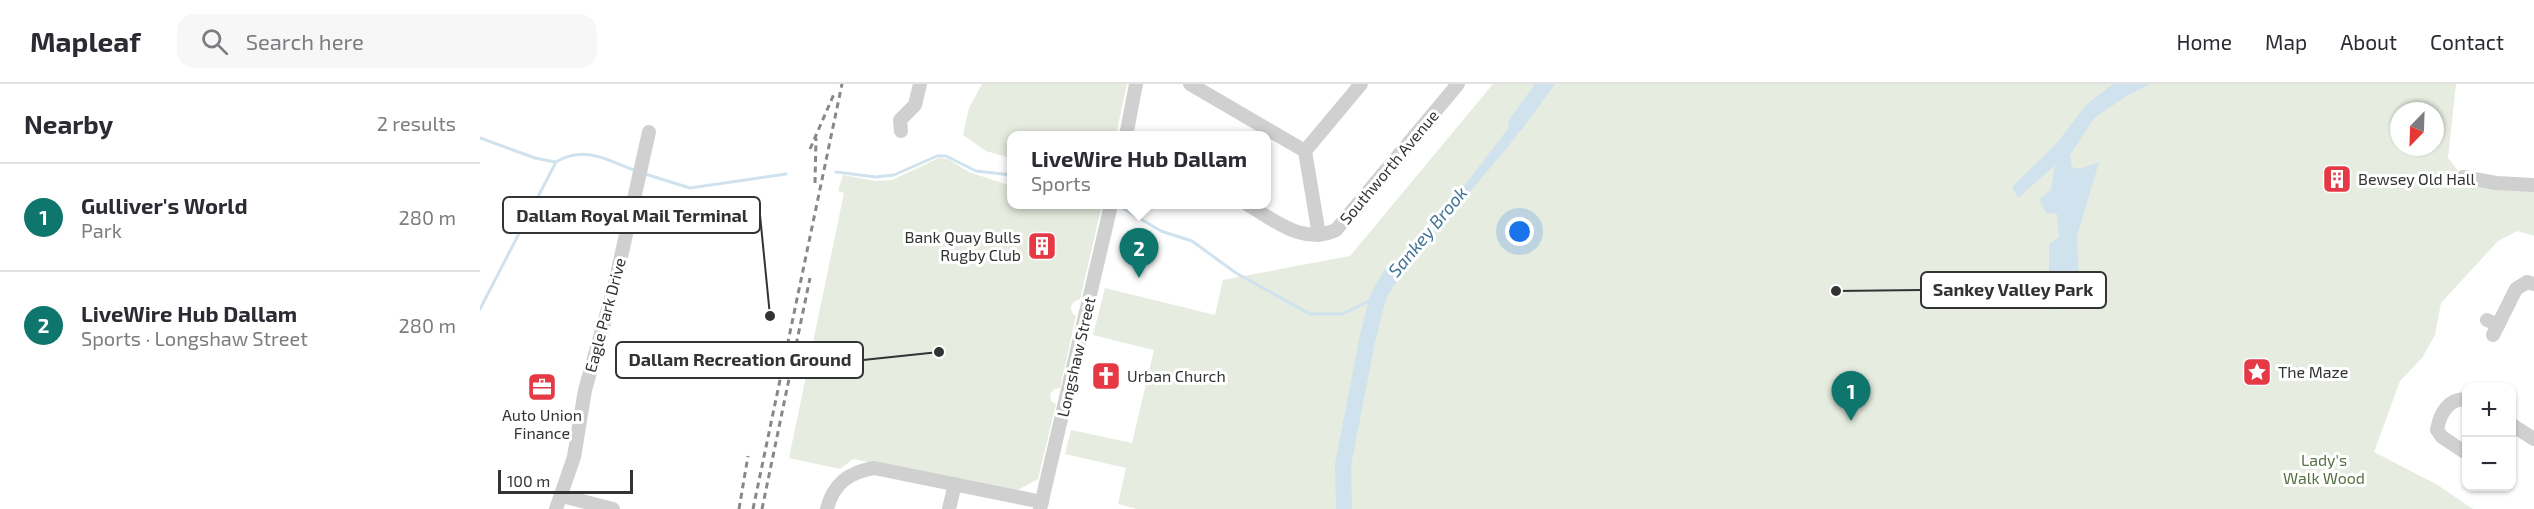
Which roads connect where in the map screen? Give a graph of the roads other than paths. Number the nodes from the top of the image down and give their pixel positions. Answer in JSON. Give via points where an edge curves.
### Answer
{"nodes":[{"id":1,"x":920,"y":84,"type":"edge"},
{"id":2,"x":1136,"y":84,"type":"edge"},
{"id":3,"x":1190,"y":84,"type":"edge"},
{"id":4,"x":1361,"y":84,"type":"edge"},
{"id":5,"x":1458,"y":84,"type":"edge"},
{"id":6,"x":901,"y":131,"type":"dead end"},
{"id":7,"x":1127,"y":131,"type":"edge"},
{"id":8,"x":1271,"y":131,"type":"edge"},
{"id":9,"x":1271,"y":131,"type":"edge"},
{"id":10,"x":649,"y":132,"type":"dead end"},
{"id":11,"x":1305,"y":151,"type":"junction"},
{"id":12,"x":2463,"y":177,"type":"dead end"},
{"id":13,"x":2534,"y":185,"type":"edge"},
{"id":14,"x":1111,"y":209,"type":"edge"},
{"id":15,"x":1256,"y":209,"type":"edge"},
{"id":16,"x":1319,"y":235,"type":"junction"},
{"id":17,"x":2534,"y":284,"type":"edge"},
{"id":18,"x":2492,"y":327,"type":"dead end"},
{"id":19,"x":2462,"y":399,"type":"edge"},
{"id":20,"x":2516,"y":428,"type":"edge"},
{"id":21,"x":2534,"y":440,"type":"edge"},
{"id":22,"x":2462,"y":451,"type":"edge"},
{"id":23,"x":955,"y":484,"type":"junction"},
{"id":24,"x":559,"y":503,"type":"edge"},
{"id":25,"x":1041,"y":506,"type":"edge"},
{"id":26,"x":613,"y":509,"type":"edge"},
{"id":27,"x":827,"y":509,"type":"edge"},
{"id":28,"x":949,"y":509,"type":"edge"}],
"edges":[{"from":1,"to":6,"type":"street","via":[[915,105],[900,120]]},
{"from":2,"to":7,"type":"street"},
{"from":3,"to":9,"type":"street"},
{"from":4,"to":11,"type":"street"},
{"from":5,"to":16,"type":"street","name":"Southworth Avenue","via":[[1340,226]]},
{"from":8,"to":11,"type":"street"},
{"from":10,"to":24,"type":"street","name":"Eagle Park Drive","via":[[614,288],[585,390],[574,457]]},
{"from":11,"to":16,"type":"street"},
{"from":12,"to":13,"type":"street"},
{"from":14,"to":25,"type":"street","name":"Longshaw Street"},
{"from":15,"to":16,"type":"street","via":[[1295,232]]},
{"from":17,"to":18,"type":"street","via":[[2527,282],[2516,289]]},
{"from":19,"to":22,"type":"street","via":[[2450,403],[2437,430]]},
{"from":20,"to":21,"type":"street"},
{"from":23,"to":25,"type":"street"},
{"from":23,"to":27,"type":"street","via":[[874,468],[863,470],[839,484]]},
{"from":23,"to":28,"type":"street"},
{"from":24,"to":26,"type":"street","name":"Eagle Park Drive"}]}
